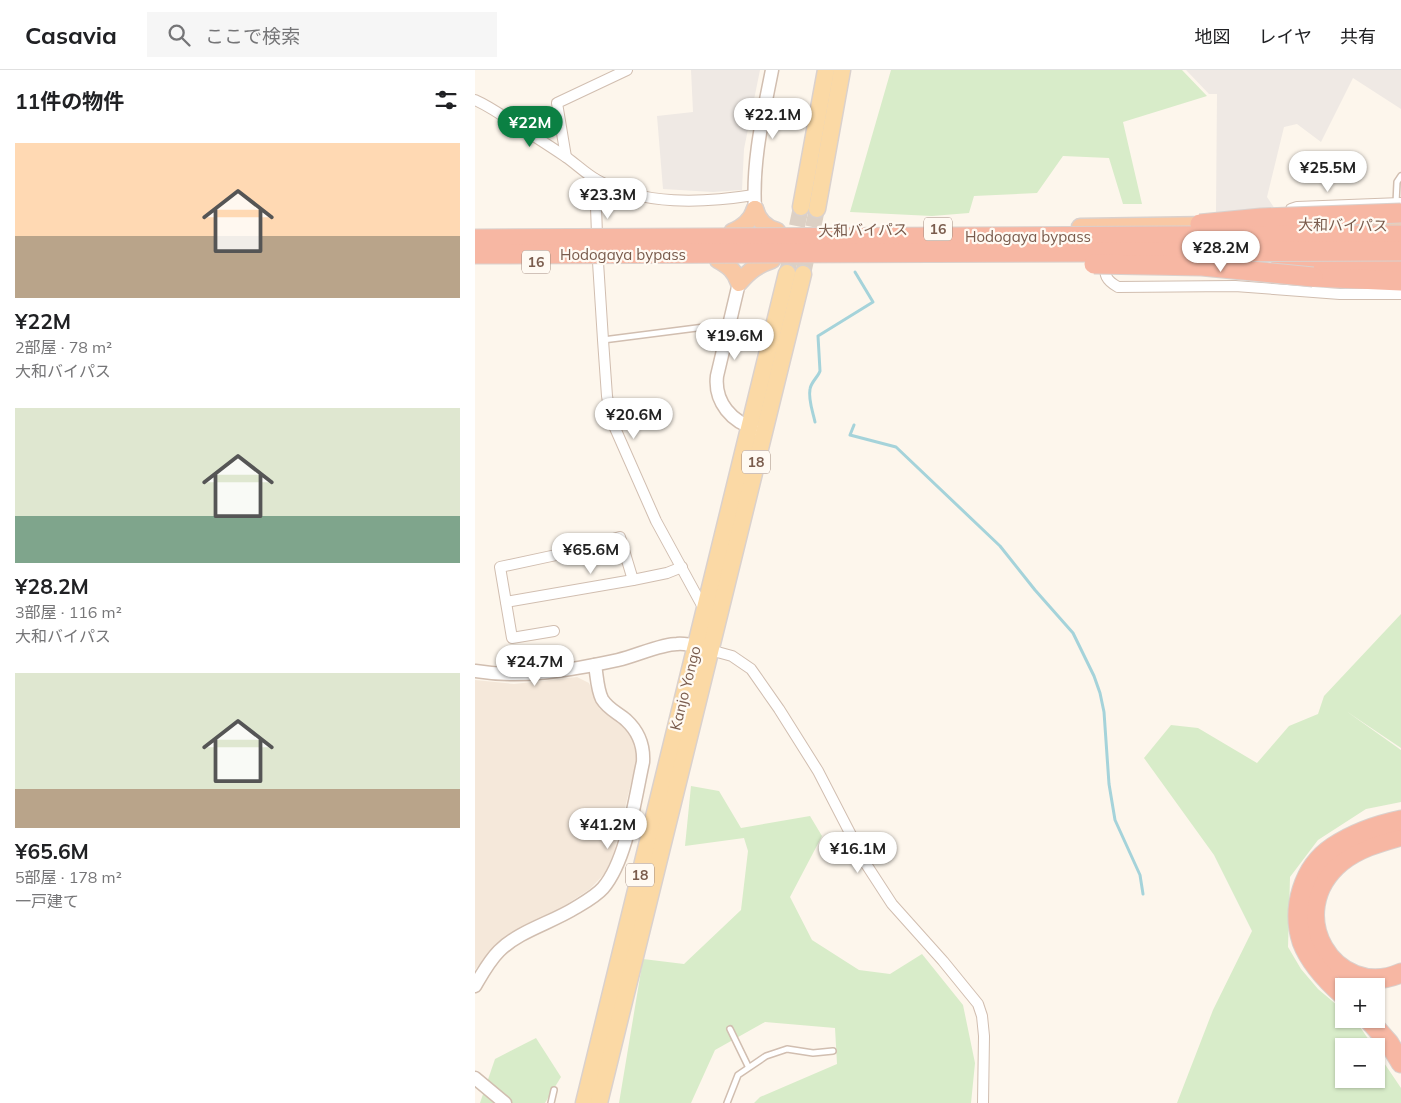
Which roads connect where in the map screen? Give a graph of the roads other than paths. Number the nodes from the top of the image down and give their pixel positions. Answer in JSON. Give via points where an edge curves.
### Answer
{"nodes":[{"id":1,"x":627,"y":70,"type":"edge"},
{"id":2,"x":772,"y":70,"type":"edge"},
{"id":3,"x":826,"y":70,"type":"edge"},
{"id":4,"x":842,"y":70,"type":"edge"},
{"id":5,"x":475,"y":100,"type":"edge"},
{"id":6,"x":566,"y":158,"type":"junction"},
{"id":7,"x":1401,"y":176,"type":"edge"},
{"id":8,"x":595,"y":179,"type":"junction"},
{"id":9,"x":755,"y":202,"type":"junction"},
{"id":10,"x":1399,"y":206,"type":"edge"},
{"id":11,"x":1289,"y":224,"type":"junction"},
{"id":12,"x":1401,"y":225,"type":"edge"},
{"id":13,"x":777,"y":231,"type":"junction"},
{"id":14,"x":475,"y":232,"type":"edge"},
{"id":15,"x":732,"y":232,"type":"junction"},
{"id":16,"x":596,"y":233,"type":"junction"},
{"id":17,"x":1095,"y":235,"type":"junction"},
{"id":18,"x":1401,"y":235,"type":"edge"},
{"id":19,"x":475,"y":239,"type":"edge"},
{"id":20,"x":1401,"y":251,"type":"edge"},
{"id":21,"x":475,"y":254,"type":"edge"},
{"id":22,"x":722,"y":257,"type":"junction"},
{"id":23,"x":1104,"y":257,"type":"junction"},
{"id":24,"x":1274,"y":257,"type":"junction"},
{"id":25,"x":1401,"y":257,"type":"edge"},
{"id":26,"x":772,"y":260,"type":"junction"},
{"id":27,"x":475,"y":261,"type":"edge"},
{"id":28,"x":598,"y":262,"type":"junction"},
{"id":29,"x":1401,"y":265,"type":"edge"},
{"id":30,"x":795,"y":273,"type":"tunnel mouth"},
{"id":31,"x":1401,"y":281,"type":"edge"},
{"id":32,"x":739,"y":283,"type":"junction"},
{"id":33,"x":1401,"y":294,"type":"edge"},
{"id":34,"x":729,"y":324,"type":"junction"},
{"id":35,"x":603,"y":340,"type":"junction"},
{"id":36,"x":757,"y":429,"type":"junction"},
{"id":37,"x":681,"y":567,"type":"junction"},
{"id":38,"x":633,"y":580,"type":"junction"},
{"id":39,"x":506,"y":602,"type":"junction"},
{"id":40,"x":705,"y":609,"type":"junction"},
{"id":41,"x":554,"y":631,"type":"dead end"},
{"id":42,"x":703,"y":648,"type":"junction"},
{"id":43,"x":595,"y":665,"type":"junction"},
{"id":44,"x":475,"y":671,"type":"edge"},
{"id":45,"x":1401,"y":820,"type":"edge"},
{"id":46,"x":1401,"y":836,"type":"edge"},
{"id":47,"x":1401,"y":844,"type":"edge"},
{"id":48,"x":1343,"y":861,"type":"junction"},
{"id":49,"x":1401,"y":973,"type":"edge"},
{"id":50,"x":475,"y":986,"type":"edge"},
{"id":51,"x":1335,"y":987,"type":"edge"},
{"id":52,"x":1376,"y":1028,"type":"edge"},
{"id":53,"x":730,"y":1029,"type":"dead end"},
{"id":54,"x":833,"y":1051,"type":"dead end"},
{"id":55,"x":1401,"y":1063,"type":"edge"},
{"id":56,"x":748,"y":1066,"type":"junction"},
{"id":57,"x":475,"y":1078,"type":"edge"},
{"id":58,"x":554,"y":1090,"type":"dead end"},
{"id":59,"x":505,"y":1103,"type":"edge"},
{"id":60,"x":551,"y":1103,"type":"edge"},
{"id":61,"x":584,"y":1103,"type":"edge"},
{"id":62,"x":599,"y":1103,"type":"edge"},
{"id":63,"x":727,"y":1103,"type":"edge"},
{"id":64,"x":983,"y":1103,"type":"edge"}],
"edges":[{"from":1,"to":6,"type":"street","via":[[557,103]]},
{"from":2,"to":9,"type":"street","via":[[756,154]]},
{"from":3,"to":4,"type":"main road","via":[[809,208]]},
{"from":5,"to":6,"type":"street"},
{"from":6,"to":8,"type":"street"},
{"from":7,"to":10,"type":"lane","via":[[1397,182]]},
{"from":8,"to":9,"type":"street","via":[[622,190],[661,199]]},
{"from":8,"to":16,"type":"street"},
{"from":9,"to":13,"type":"highway","via":[[761,222]]},
{"from":9,"to":15,"type":"highway","via":[[747,223]]},
{"from":10,"to":11,"type":"street","via":[[1297,207],[1289,212]]},
{"from":10,"to":17,"type":"highway","bridge":true},
{"from":11,"to":12,"type":"highway","name":"大和バイパス","number":"16"},
{"from":11,"to":13,"type":"highway","name":"大和バイパス","number":"16"},
{"from":13,"to":15,"type":"highway","name":"大和バイパス","number":"16"},
{"from":14,"to":16,"type":"highway","name":"大和バイパス","number":"16"},
{"from":15,"to":16,"type":"highway","name":"大和バイパス","number":"16"},
{"from":16,"to":28,"type":"street"},
{"from":17,"to":18,"type":"highway","name":"Hodogaya bypass","number":"16","bridge":true},
{"from":17,"to":19,"type":"highway","name":"Hodogaya bypass","number":"16","bridge":true},
{"from":20,"to":22,"type":"highway","name":"Hodogaya bypass","number":"16","bridge":true},
{"from":21,"to":22,"type":"highway","name":"Hodogaya bypass","number":"16","bridge":true},
{"from":22,"to":26,"type":"highway","name":"大和バイパス","number":"16"},
{"from":22,"to":28,"type":"highway","name":"大和バイパス","number":"16"},
{"from":22,"to":31,"type":"highway","bridge":true,"via":[[1202,266],[1313,277]]},
{"from":22,"to":32,"type":"highway"},
{"from":23,"to":24,"type":"highway","name":"大和バイパス","number":"16"},
{"from":23,"to":26,"type":"highway","name":"大和バイパス","number":"16"},
{"from":23,"to":33,"type":"street","via":[[1105,274],[1110,283],[1118,287],[1235,286],[1340,294]]},
{"from":24,"to":25,"type":"highway","name":"大和バイパス","number":"16"},
{"from":24,"to":29,"type":"highway","via":[[1338,264]]},
{"from":26,"to":32,"type":"highway","via":[[752,268]]},
{"from":27,"to":28,"type":"highway","name":"大和バイパス","number":"16"},
{"from":28,"to":35,"type":"street"},
{"from":30,"to":36,"type":"main road","name":"Kanjo Yongo","number":"18"},
{"from":32,"to":34,"type":"street"},
{"from":34,"to":35,"type":"lane"},
{"from":34,"to":36,"type":"street","via":[[717,376],[717,392],[729,413]]},
{"from":35,"to":37,"type":"street","via":[[611,419],[656,521]]},
{"from":36,"to":40,"type":"main road","name":"Kanjo Yongo","number":"18"},
{"from":36,"to":42,"type":"main road","name":"Kanjo Yongo","number":"18"},
{"from":37,"to":38,"type":"street","via":[[667,574]]},
{"from":37,"to":40,"type":"street"},
{"from":38,"to":39,"type":"street"},
{"from":38,"to":39,"type":"street","via":[[620,537],[500,567]]},
{"from":39,"to":41,"type":"street","via":[[512,638]]},
{"from":40,"to":42,"type":"main road","name":"Kanjo Yongo","number":"18"},
{"from":42,"to":43,"type":"street","via":[[669,644],[636,656]]},
{"from":42,"to":61,"type":"main road","name":"Kanjo Yongo","number":"18"},
{"from":42,"to":62,"type":"main road","name":"Kanjo Yongo","number":"18"},
{"from":42,"to":64,"type":"street","via":[[732,656],[751,669],[817,771],[892,904],[978,1004],[984,1036]]},
{"from":43,"to":44,"type":"street","via":[[515,675]]},
{"from":43,"to":50,"type":"street","via":[[603,700],[635,730],[644,752],[618,864],[602,889],[590,899],[500,950]]},
{"from":45,"to":51,"type":"highway","via":[[1376,826],[1333,847],[1320,858],[1301,888],[1298,923],[1302,942],[1323,976]]},
{"from":46,"to":48,"type":"highway","via":[[1364,849]]},
{"from":47,"to":48,"type":"highway"},
{"from":48,"to":49,"type":"highway","via":[[1331,872],[1316,897],[1314,924],[1319,938],[1338,964],[1353,973],[1379,978]]},
{"from":52,"to":55,"type":"highway"},
{"from":53,"to":56,"type":"lane"},
{"from":54,"to":56,"type":"lane","via":[[813,1053],[787,1049]]},
{"from":56,"to":63,"type":"lane","via":[[738,1075]]},
{"from":57,"to":59,"type":"street"},
{"from":58,"to":60,"type":"lane"}]}
